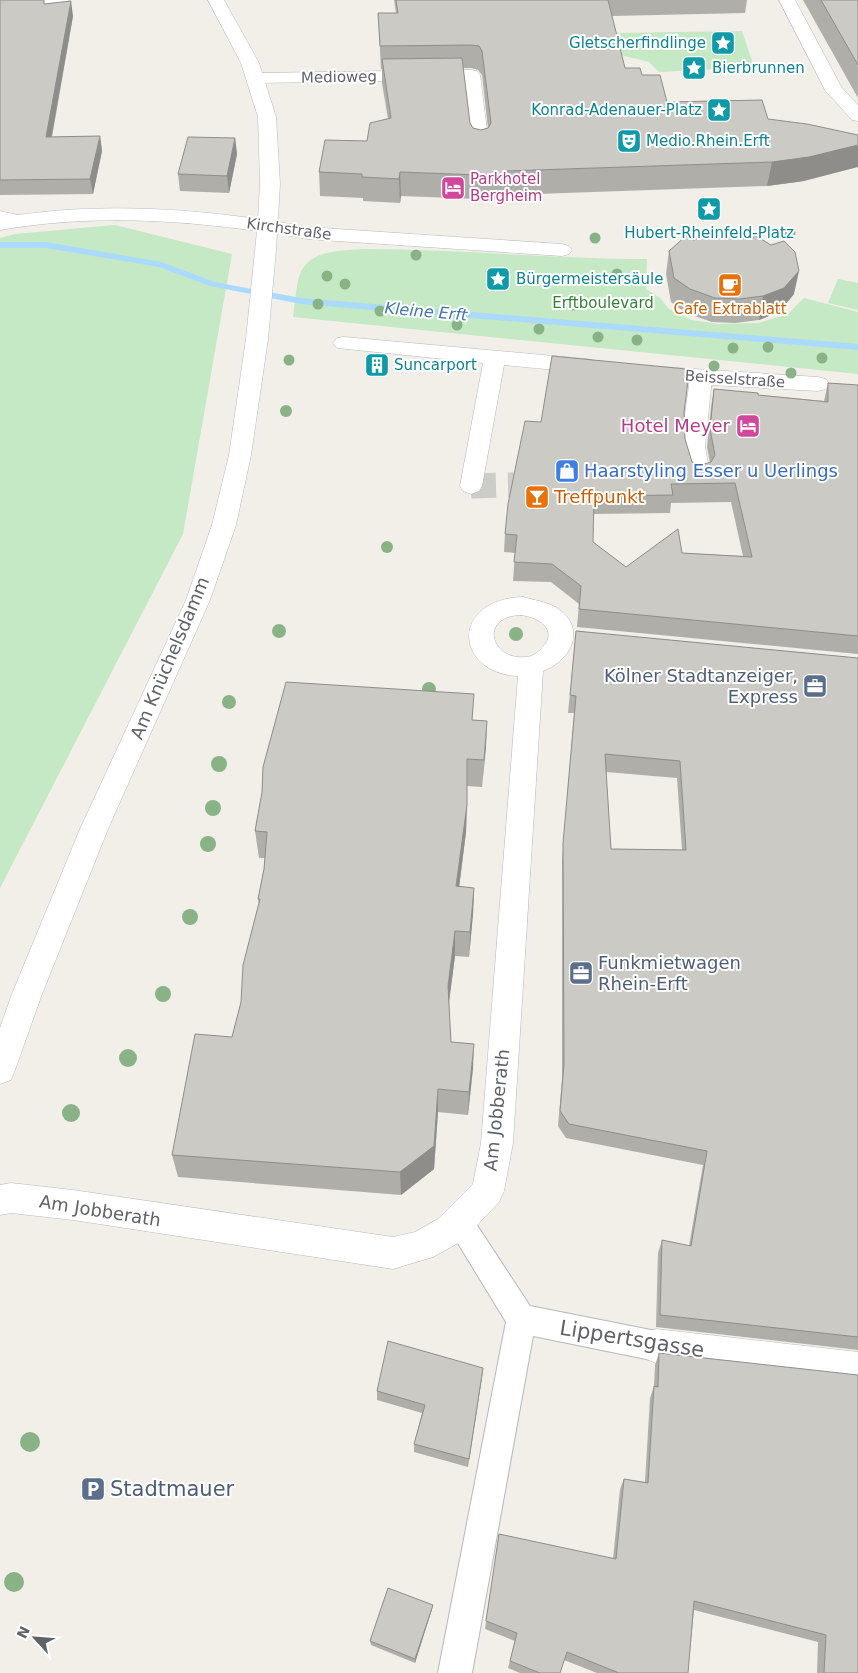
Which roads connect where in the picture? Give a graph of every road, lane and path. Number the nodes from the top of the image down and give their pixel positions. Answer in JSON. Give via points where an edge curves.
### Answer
{"nodes":[{"id":1,"x":61,"y":0,"type":"edge"},
{"id":2,"x":216,"y":0,"type":"edge"},
{"id":3,"x":787,"y":0,"type":"edge"},
{"id":4,"x":0,"y":8,"type":"edge"},
{"id":5,"x":255,"y":78,"type":"junction"},
{"id":6,"x":858,"y":116,"type":"edge"},
{"id":7,"x":480,"y":146,"type":"edge"},
{"id":8,"x":5,"y":220,"type":"edge"},
{"id":9,"x":267,"y":226,"type":"junction"},
{"id":10,"x":562,"y":250,"type":"dead end"},
{"id":11,"x":344,"y":343,"type":"dead end"},
{"id":12,"x":494,"y":358,"type":"junction"},
{"id":13,"x":700,"y":378,"type":"junction"},
{"id":14,"x":842,"y":387,"type":"edge"},
{"id":15,"x":699,"y":474,"type":"edge"},
{"id":16,"x":471,"y":486,"type":"dead end"},
{"id":17,"x":531,"y":665,"type":"junction"},
{"id":18,"x":0,"y":1070,"type":"edge"},
{"id":19,"x":0,"y":1200,"type":"edge"},
{"id":20,"x":459,"y":1222,"type":"junction"},
{"id":21,"x":521,"y":1319,"type":"junction"},
{"id":22,"x":656,"y":1346,"type":"joint"},
{"id":23,"x":858,"y":1368,"type":"edge"},
{"id":24,"x":455,"y":1673,"type":"edge"}],
"edges":[{"from":1,"to":4,"type":"street"},
{"from":2,"to":5,"type":"street","name":"Am Knüchelsdamm"},
{"from":3,"to":6,"type":"street","via":[[834,90]]},
{"from":5,"to":7,"type":"street","name":"Medioweg","via":[[471,75]]},
{"from":5,"to":9,"type":"street","name":"Am Knüchelsdamm","via":[[267,117],[270,184]]},
{"from":8,"to":9,"type":"street","name":"Kirchstraße","via":[[66,214],[114,214],[226,220]]},
{"from":9,"to":10,"type":"street","name":"Kirchstraße","via":[[307,233]]},
{"from":9,"to":18,"type":"street","name":"Am Knüchelsdamm","via":[[245,427],[220,534],[198,600],[94,829]]},
{"from":11,"to":12,"type":"street","name":"Beisselstraße"},
{"from":12,"to":13,"type":"street","name":"Beisselstraße"},
{"from":12,"to":16,"type":"street"},
{"from":13,"to":14,"type":"street","name":"Beisselstraße"},
{"from":13,"to":15,"type":"street","via":[[694,448]]},
{"from":17,"to":17,"type":"street","via":[[516,666],[493,658],[484,649],[479,631],[496,611],[509,607],[534,608],[556,620],[572,638],[553,656]]},
{"from":17,"to":20,"type":"street","name":"Am Jobberath","via":[[497,1143],[488,1191]]},
{"from":19,"to":20,"type":"street","name":"Am Jobberath","via":[[11,1198],[73,1205],[393,1254],[421,1246]]},
{"from":20,"to":21,"type":"lane"},
{"from":21,"to":22,"type":"lane","name":"Lippertsgasse"},
{"from":21,"to":24,"type":"lane"},
{"from":22,"to":23,"type":"street","name":"Lippertsgasse"}]}
